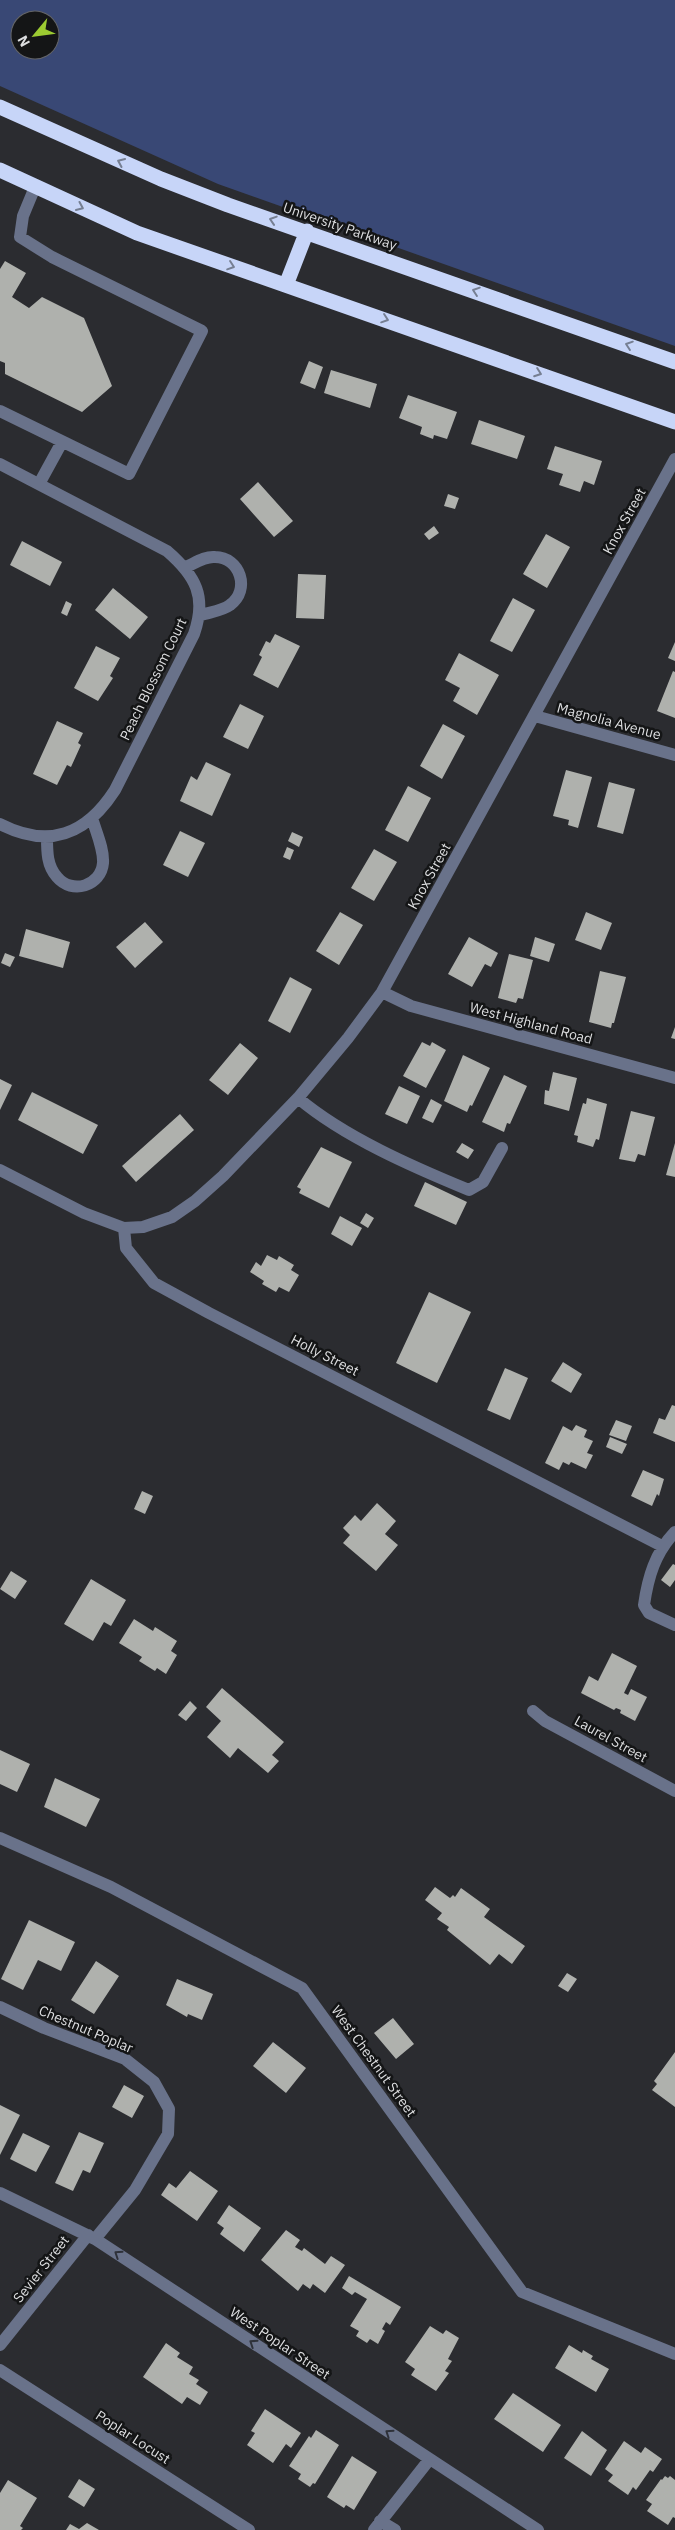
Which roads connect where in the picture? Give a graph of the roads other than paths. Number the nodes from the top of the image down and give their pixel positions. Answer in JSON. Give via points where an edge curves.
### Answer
{"nodes":[{"id":1,"x":0,"y":107,"type":"edge"},
{"id":2,"x":0,"y":170,"type":"edge"},
{"id":3,"x":35,"y":187,"type":"junction"},
{"id":4,"x":306,"y":231,"type":"junction"},
{"id":5,"x":286,"y":285,"type":"junction"},
{"id":6,"x":675,"y":362,"type":"edge"},
{"id":7,"x":0,"y":411,"type":"edge"},
{"id":8,"x":675,"y":422,"type":"edge"},
{"id":9,"x":62,"y":442,"type":"junction"},
{"id":10,"x":675,"y":459,"type":"edge"},
{"id":11,"x":0,"y":464,"type":"edge"},
{"id":12,"x":39,"y":484,"type":"junction"},
{"id":13,"x":186,"y":567,"type":"junction"},
{"id":14,"x":201,"y":615,"type":"junction"},
{"id":15,"x":535,"y":716,"type":"junction"},
{"id":16,"x":675,"y":755,"type":"edge"},
{"id":17,"x":92,"y":818,"type":"junction"},
{"id":18,"x":0,"y":824,"type":"edge"},
{"id":19,"x":47,"y":837,"type":"junction"},
{"id":20,"x":382,"y":992,"type":"junction"},
{"id":21,"x":675,"y":1078,"type":"edge"},
{"id":22,"x":298,"y":1098,"type":"junction"},
{"id":23,"x":502,"y":1148,"type":"dead end"},
{"id":24,"x":0,"y":1170,"type":"edge"},
{"id":25,"x":124,"y":1228,"type":"junction"},
{"id":26,"x":675,"y":1532,"type":"edge"},
{"id":27,"x":662,"y":1546,"type":"junction"},
{"id":28,"x":675,"y":1625,"type":"edge"},
{"id":29,"x":533,"y":1711,"type":"dead end"},
{"id":30,"x":675,"y":1791,"type":"edge"},
{"id":31,"x":0,"y":1838,"type":"edge"},
{"id":32,"x":0,"y":2008,"type":"edge"},
{"id":33,"x":0,"y":2193,"type":"edge"},
{"id":34,"x":91,"y":2237,"type":"junction"},
{"id":35,"x":0,"y":2345,"type":"edge"},
{"id":36,"x":675,"y":2354,"type":"edge"},
{"id":37,"x":0,"y":2370,"type":"edge"},
{"id":38,"x":429,"y":2460,"type":"junction"},
{"id":39,"x":510,"y":2512,"type":"junction"},
{"id":40,"x":377,"y":2525,"type":"edge"},
{"id":41,"x":249,"y":2530,"type":"edge"},
{"id":42,"x":395,"y":2530,"type":"edge"},
{"id":43,"x":522,"y":2530,"type":"edge"},
{"id":44,"x":538,"y":2530,"type":"edge"}],
"edges":[{"from":4,"to":1,"type":"highway","name":"University Parkway","one_way":true,"via":[[162,179]]},
{"from":2,"to":3,"type":"highway"},
{"from":3,"to":5,"type":"highway","one_way":true,"via":[[137,233]]},
{"from":3,"to":9,"type":"street","via":[[23,216],[20,237],[52,257],[202,331],[129,474]]},
{"from":4,"to":5,"type":"highway"},
{"from":6,"to":4,"type":"highway","name":"University Parkway","one_way":true},
{"from":5,"to":8,"type":"highway","one_way":true},
{"from":7,"to":9,"type":"street"},
{"from":9,"to":12,"type":"street"},
{"from":10,"to":15,"type":"street","name":"Knox Street"},
{"from":11,"to":12,"type":"street","name":"Peach Blossom Court"},
{"from":12,"to":13,"type":"street","name":"Peach Blossom Court","via":[[167,551]]},
{"from":13,"to":14,"type":"street","name":"Peach Blossom Court","via":[[198,590]]},
{"from":13,"to":14,"type":"street","via":[[204,559],[222,558],[230,562],[240,575],[240,592],[236,600],[222,609]]},
{"from":14,"to":17,"type":"street","name":"Peach Blossom Court","via":[[115,790]]},
{"from":15,"to":16,"type":"street","name":"Magnolia Avenue"},
{"from":15,"to":20,"type":"street","name":"Knox Street"},
{"from":17,"to":19,"type":"street","name":"Peach Blossom Court","via":[[78,828]]},
{"from":17,"to":19,"type":"street","via":[[103,865],[100,874],[87,885],[70,886],[56,877],[47,857]]},
{"from":18,"to":19,"type":"street","name":"Peach Blossom Court","via":[[20,834]]},
{"from":20,"to":21,"type":"street","name":"West Highland Road","via":[[411,1006]]},
{"from":20,"to":22,"type":"street","name":"Knox Street"},
{"from":22,"to":23,"type":"street","via":[[318,1115],[448,1183],[469,1190],[483,1182]]},
{"from":22,"to":25,"type":"street","name":"Knox Street","via":[[195,1201],[172,1217],[143,1227]]},
{"from":24,"to":25,"type":"street","via":[[84,1213]]},
{"from":25,"to":27,"type":"street","name":"Holly Street","via":[[126,1248],[154,1282],[208,1313]]},
{"from":26,"to":27,"type":"street"},
{"from":27,"to":28,"type":"street","via":[[648,1580],[644,1605],[648,1613]]},
{"from":29,"to":30,"type":"street","name":"Laurel Street"},
{"from":31,"to":36,"type":"street","name":"West Chestnut Street","via":[[111,1887],[302,1988],[522,2292]]},
{"from":32,"to":34,"type":"street","name":"Chestnut Poplar","via":[[125,2059],[154,2082],[169,2110],[168,2134],[135,2190]]},
{"from":33,"to":34,"type":"street","name":"West Poplar Street"},
{"from":34,"to":35,"type":"street","name":"Sevier Street"},
{"from":38,"to":34,"type":"street","name":"West Poplar Street","one_way":true},
{"from":37,"to":41,"type":"street","name":"Poplar Locust"},
{"from":38,"to":39,"type":"street","name":"West Poplar Street"},
{"from":38,"to":40,"type":"street"},
{"from":39,"to":43,"type":"street"},
{"from":39,"to":44,"type":"street","name":"West Poplar Street"},
{"from":40,"to":42,"type":"street"}]}
